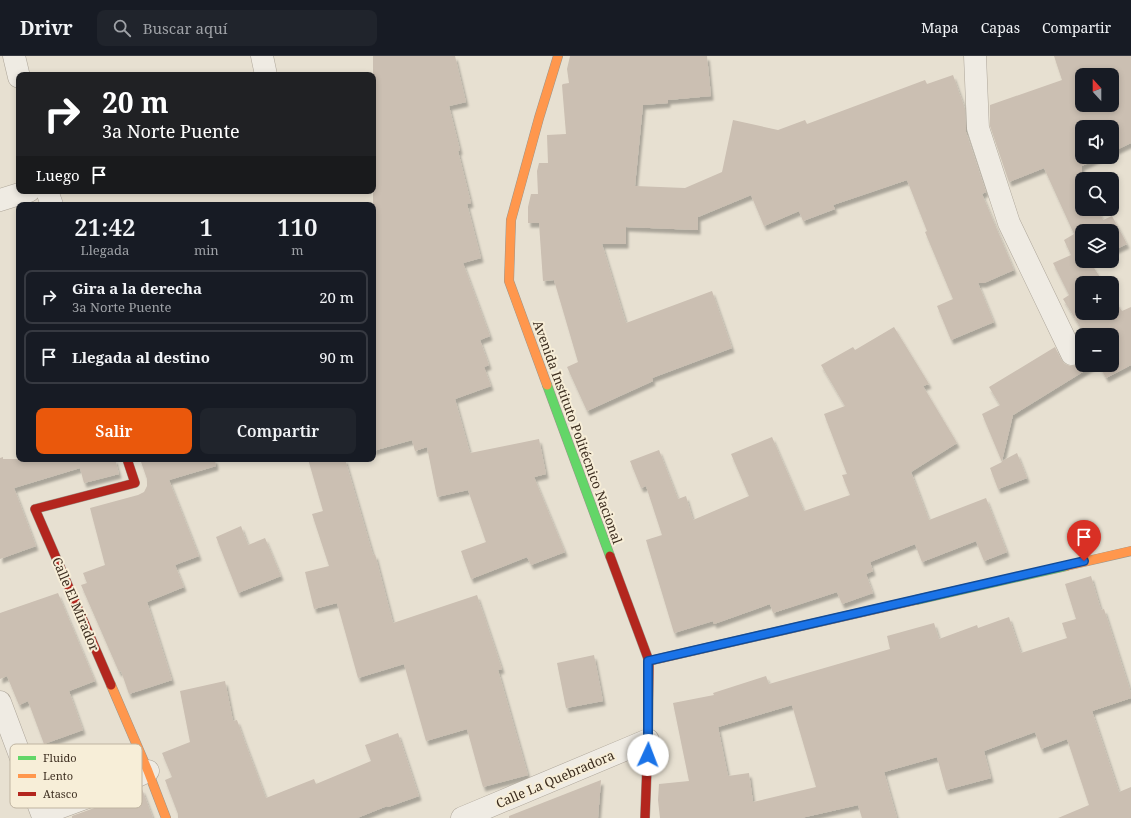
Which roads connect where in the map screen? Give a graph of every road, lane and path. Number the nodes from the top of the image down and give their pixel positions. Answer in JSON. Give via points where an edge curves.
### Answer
{"nodes":[{"id":1,"x":14,"y":56,"type":"edge"},
{"id":2,"x":262,"y":56,"type":"edge"},
{"id":3,"x":558,"y":56,"type":"edge"},
{"id":4,"x":976,"y":56,"type":"edge"},
{"id":5,"x":18,"y":72,"type":"edge"},
{"id":6,"x":265,"y":72,"type":"edge"},
{"id":7,"x":19,"y":194,"type":"edge"},
{"id":8,"x":0,"y":200,"type":"edge"},
{"id":9,"x":1072,"y":354,"type":"dead end"},
{"id":10,"x":129,"y":462,"type":"edge"},
{"id":11,"x":1131,"y":551,"type":"edge"},
{"id":12,"x":648,"y":661,"type":"junction"},
{"id":13,"x":0,"y":702,"type":"edge"},
{"id":14,"x":648,"y":740,"type":"junction"},
{"id":15,"x":16,"y":744,"type":"edge"},
{"id":16,"x":136,"y":744,"type":"edge"},
{"id":17,"x":142,"y":757,"type":"edge"},
{"id":18,"x":148,"y":771,"type":"junction"},
{"id":19,"x":142,"y":774,"type":"edge"},
{"id":20,"x":40,"y":808,"type":"edge"},
{"id":21,"x":58,"y":808,"type":"edge"},
{"id":22,"x":166,"y":818,"type":"edge"},
{"id":23,"x":462,"y":818,"type":"edge"},
{"id":24,"x":645,"y":818,"type":"edge"}],
"edges":[{"from":1,"to":5,"type":"street"},
{"from":2,"to":6,"type":"street"},
{"from":3,"to":12,"type":"street","name":"Avenida Instituto Politécnico Nacional","via":[[511,220],[509,281]]},
{"from":4,"to":9,"type":"street","via":[[978,128],[1010,223]]},
{"from":7,"to":8,"type":"street"},
{"from":10,"to":16,"type":"street","name":"Calle El Mirador","via":[[135,483],[35,509]]},
{"from":11,"to":12,"type":"street"},
{"from":12,"to":14,"type":"street","name":"Avenida Instituto Politécnico Nacional"},
{"from":13,"to":15,"type":"street"},
{"from":14,"to":23,"type":"street","name":"Calle La Quebradora"},
{"from":14,"to":24,"type":"street","name":"Avenida Instituto Politécnico Nacional"},
{"from":17,"to":18,"type":"street","name":"Calle El Mirador"},
{"from":18,"to":19,"type":"street"},
{"from":18,"to":22,"type":"street","name":"Calle El Mirador"},
{"from":20,"to":21,"type":"street","via":[[42,814]]}]}
